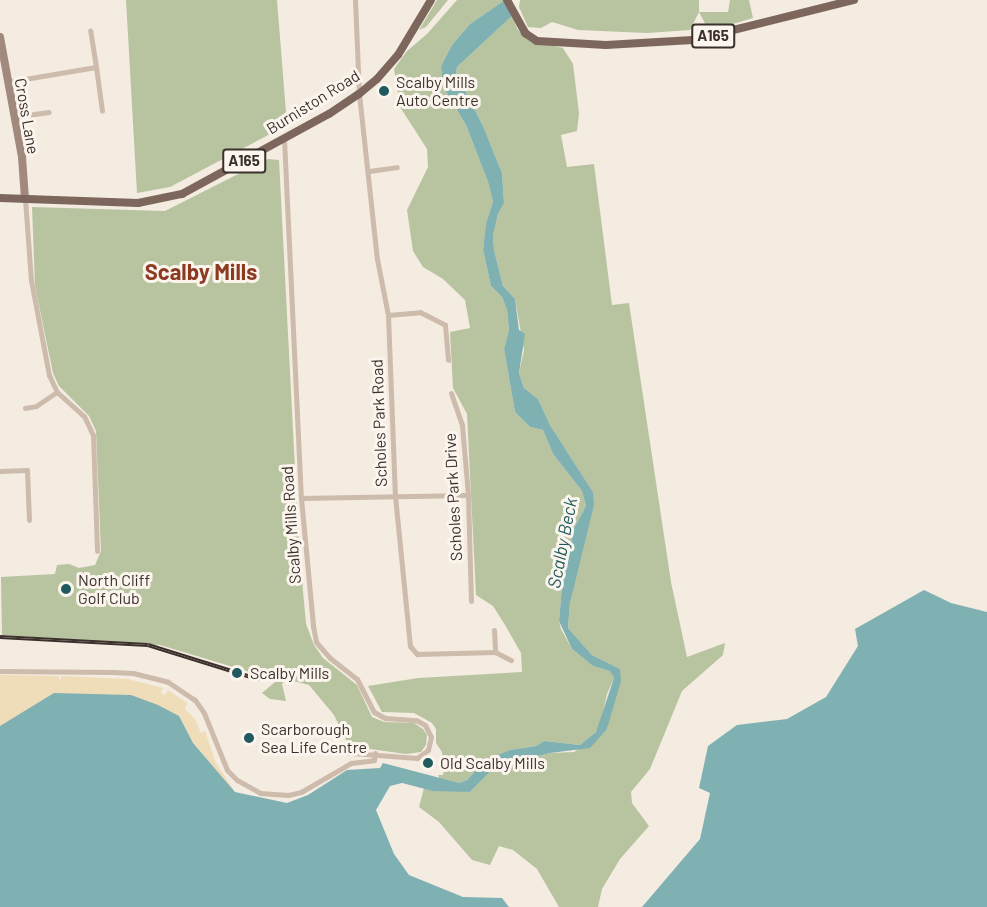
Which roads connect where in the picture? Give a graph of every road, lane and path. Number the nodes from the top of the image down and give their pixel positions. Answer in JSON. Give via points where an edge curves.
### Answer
{"nodes":[{"id":1,"x":355,"y":0,"type":"edge"},
{"id":2,"x":431,"y":0,"type":"edge"},
{"id":3,"x":507,"y":0,"type":"edge"},
{"id":4,"x":854,"y":0,"type":"edge"},
{"id":5,"x":90,"y":30,"type":"dead end"},
{"id":6,"x":0,"y":38,"type":"edge"},
{"id":7,"x":96,"y":67,"type":"junction"},
{"id":8,"x":7,"y":82,"type":"junction"},
{"id":9,"x":359,"y":94,"type":"junction"},
{"id":10,"x":102,"y":111,"type":"dead end"},
{"id":11,"x":49,"y":112,"type":"dead end"},
{"id":12,"x":13,"y":117,"type":"junction"},
{"id":13,"x":284,"y":139,"type":"junction"},
{"id":14,"x":397,"y":167,"type":"dead end"},
{"id":15,"x":369,"y":171,"type":"junction"},
{"id":16,"x":0,"y":198,"type":"edge"},
{"id":17,"x":25,"y":199,"type":"junction"},
{"id":18,"x":388,"y":315,"type":"junction"},
{"id":19,"x":448,"y":360,"type":"dead end"},
{"id":20,"x":57,"y":392,"type":"junction"},
{"id":21,"x":451,"y":393,"type":"dead end"},
{"id":22,"x":25,"y":408,"type":"dead end"},
{"id":23,"x":0,"y":471,"type":"edge"},
{"id":24,"x":468,"y":495,"type":"junction"},
{"id":25,"x":395,"y":496,"type":"junction"},
{"id":26,"x":301,"y":498,"type":"junction"},
{"id":27,"x":29,"y":520,"type":"dead end"},
{"id":28,"x":98,"y":550,"type":"dead end"},
{"id":29,"x":471,"y":601,"type":"dead end"},
{"id":30,"x":494,"y":630,"type":"dead end"},
{"id":31,"x":495,"y":652,"type":"junction"},
{"id":32,"x":511,"y":660,"type":"dead end"},
{"id":33,"x":0,"y":671,"type":"edge"},
{"id":34,"x":338,"y":752,"type":"dead end"},
{"id":35,"x":375,"y":753,"type":"junction"}],
"edges":[{"from":1,"to":9,"type":"street","name":"Scholes Park Road"},
{"from":2,"to":9,"type":"main road","name":"Burniston Road","number":"A165","via":[[398,56]]},
{"from":3,"to":4,"type":"main road","number":"A165","via":[[525,33],[545,44],[652,44],[728,33]]},
{"from":5,"to":7,"type":"street"},
{"from":6,"to":8,"type":"street","name":"Cross Lane"},
{"from":7,"to":8,"type":"street"},
{"from":7,"to":10,"type":"street"},
{"from":8,"to":12,"type":"street","name":"Cross Lane"},
{"from":9,"to":13,"type":"main road","name":"Burniston Road","number":"A165"},
{"from":9,"to":15,"type":"street","name":"Scholes Park Road"},
{"from":11,"to":12,"type":"street"},
{"from":12,"to":17,"type":"street","name":"Cross Lane"},
{"from":13,"to":17,"type":"main road","name":"Burniston Road","number":"A165","via":[[182,194],[152,202]]},
{"from":13,"to":26,"type":"street","name":"Scalby Mills Road"},
{"from":14,"to":15,"type":"street"},
{"from":15,"to":18,"type":"street","name":"Scholes Park Road","via":[[377,259]]},
{"from":16,"to":17,"type":"main road","name":"Burniston Road","number":"A165"},
{"from":17,"to":20,"type":"street","via":[[31,280],[49,375]]},
{"from":18,"to":19,"type":"street","via":[[420,312],[445,326]]},
{"from":18,"to":25,"type":"street","name":"Scholes Park Road"},
{"from":20,"to":22,"type":"street","via":[[36,406]]},
{"from":20,"to":28,"type":"street","via":[[84,416],[93,435]]},
{"from":21,"to":24,"type":"street","name":"Scholes Park Drive","via":[[462,425]]},
{"from":23,"to":27,"type":"street","via":[[27,470]]},
{"from":24,"to":25,"type":"street"},
{"from":24,"to":29,"type":"street","name":"Scholes Park Drive"},
{"from":25,"to":26,"type":"street"},
{"from":25,"to":31,"type":"street","name":"Scholes Park Road","via":[[410,646],[417,654]]},
{"from":26,"to":35,"type":"street","name":"Scalby Mills Road","via":[[316,642],[357,679],[374,712],[385,718],[416,720],[425,725],[431,737],[428,750],[417,758]]},
{"from":30,"to":31,"type":"street"},
{"from":31,"to":32,"type":"street","name":"Scholes Park Road"},
{"from":33,"to":35,"type":"street","via":[[133,673],[168,682],[195,700],[204,713],[227,770],[260,793],[301,792],[351,763],[374,760]]},
{"from":34,"to":35,"type":"street","name":"Scalby Mills Road"}]}
